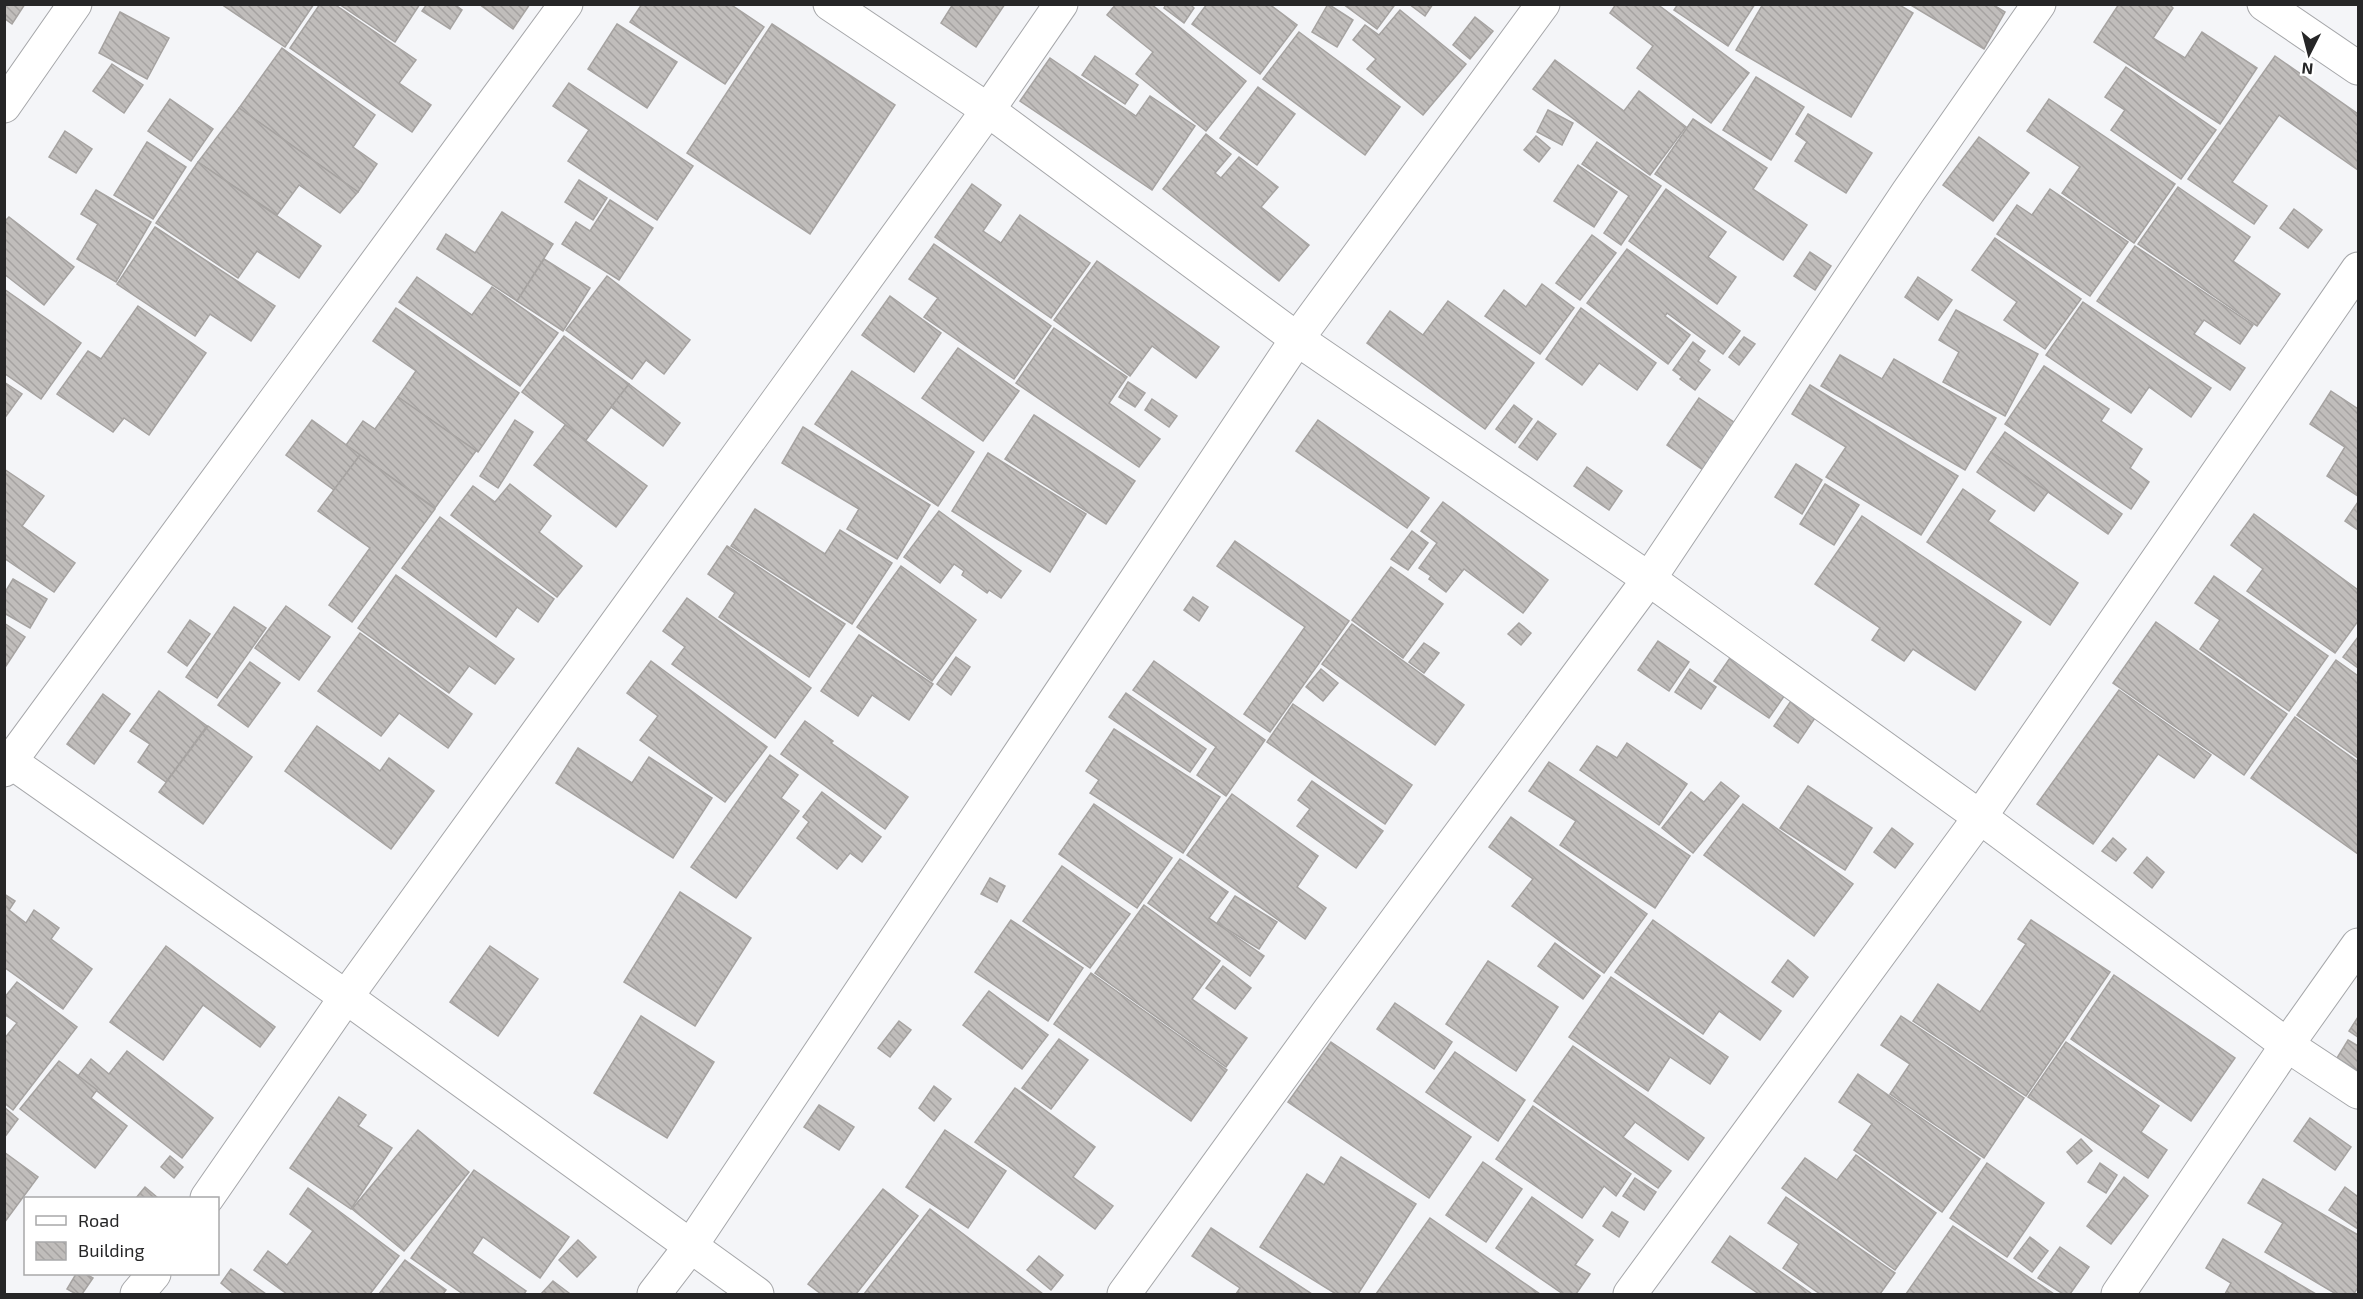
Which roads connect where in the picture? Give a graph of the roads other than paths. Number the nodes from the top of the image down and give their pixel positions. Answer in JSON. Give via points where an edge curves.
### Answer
{"nodes":[{"id":1,"x":75,"y":4,"type":"edge"},
{"id":2,"x":566,"y":4,"type":"edge"},
{"id":3,"x":830,"y":4,"type":"edge"},
{"id":4,"x":1061,"y":4,"type":"edge"},
{"id":5,"x":1543,"y":4,"type":"edge"},
{"id":6,"x":2039,"y":4,"type":"edge"},
{"id":7,"x":2265,"y":4,"type":"edge"},
{"id":8,"x":2358,"y":68,"type":"edge"},
{"id":9,"x":4,"y":105,"type":"edge"},
{"id":10,"x":988,"y":110,"type":"junction"},
{"id":11,"x":2358,"y":269,"type":"edge"},
{"id":12,"x":1297,"y":339,"type":"junction"},
{"id":13,"x":1649,"y":579,"type":"junction"},
{"id":14,"x":6,"y":763,"type":"edge"},
{"id":15,"x":1980,"y":817,"type":"junction"},
{"id":16,"x":2358,"y":945,"type":"edge"},
{"id":17,"x":346,"y":997,"type":"junction"},
{"id":18,"x":2287,"y":1045,"type":"junction"},
{"id":19,"x":2358,"y":1092,"type":"edge"},
{"id":20,"x":208,"y":1197,"type":"edge"},
{"id":21,"x":690,"y":1247,"type":"junction"},
{"id":22,"x":153,"y":1275,"type":"edge"},
{"id":23,"x":137,"y":1294,"type":"edge"},
{"id":24,"x":654,"y":1294,"type":"edge"},
{"id":25,"x":757,"y":1294,"type":"edge"},
{"id":26,"x":1124,"y":1294,"type":"edge"},
{"id":27,"x":1629,"y":1294,"type":"edge"},
{"id":28,"x":2118,"y":1294,"type":"edge"}],
"edges":[{"from":1,"to":9,"type":"street"},
{"from":2,"to":14,"type":"street"},
{"from":3,"to":10,"type":"street"},
{"from":4,"to":10,"type":"street"},
{"from":5,"to":12,"type":"street"},
{"from":6,"to":13,"type":"street"},
{"from":7,"to":8,"type":"street"},
{"from":10,"to":12,"type":"street"},
{"from":10,"to":17,"type":"street"},
{"from":11,"to":15,"type":"street"},
{"from":12,"to":13,"type":"street"},
{"from":12,"to":21,"type":"street"},
{"from":13,"to":15,"type":"street"},
{"from":13,"to":26,"type":"street"},
{"from":14,"to":17,"type":"street"},
{"from":15,"to":18,"type":"street"},
{"from":15,"to":27,"type":"street"},
{"from":16,"to":18,"type":"street"},
{"from":17,"to":20,"type":"street"},
{"from":17,"to":21,"type":"street"},
{"from":18,"to":19,"type":"street"},
{"from":18,"to":28,"type":"street"},
{"from":21,"to":24,"type":"street"},
{"from":21,"to":25,"type":"street"},
{"from":22,"to":23,"type":"street"}]}
